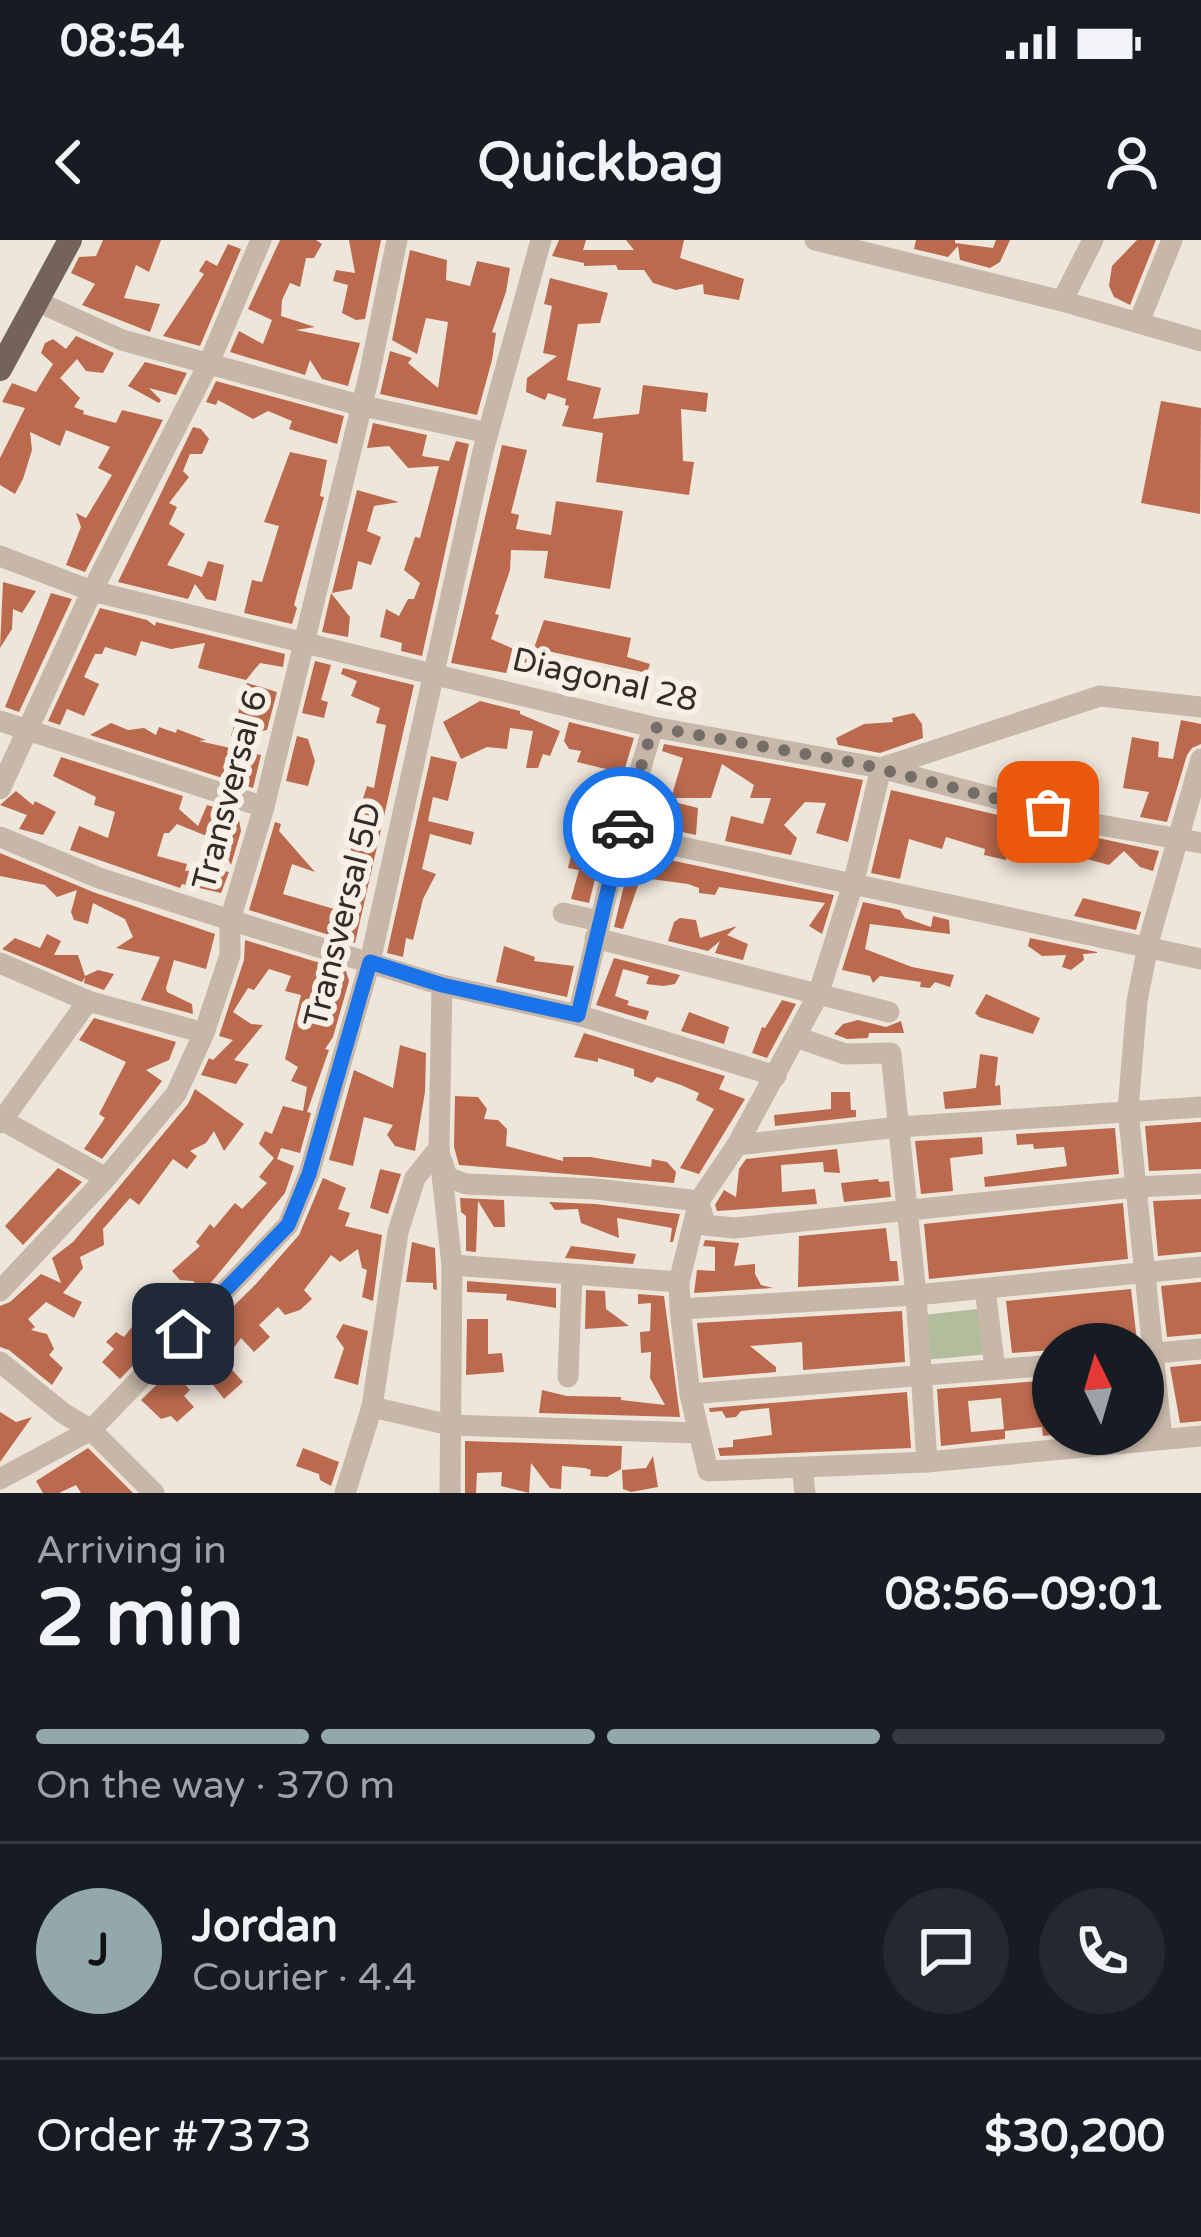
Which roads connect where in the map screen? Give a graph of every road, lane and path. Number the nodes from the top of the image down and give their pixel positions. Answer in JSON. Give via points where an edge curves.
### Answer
{"nodes":[{"id":1,"x":70,"y":240,"type":"edge"},
{"id":2,"x":261,"y":240,"type":"edge"},
{"id":3,"x":397,"y":240,"type":"edge"},
{"id":4,"x":541,"y":240,"type":"edge"},
{"id":5,"x":1093,"y":240,"type":"edge"},
{"id":6,"x":1172,"y":240,"type":"edge"},
{"id":7,"x":829,"y":242,"type":"edge"},
{"id":8,"x":36,"y":301,"type":"junction"},
{"id":9,"x":1062,"y":301,"type":"junction"},
{"id":10,"x":1139,"y":322,"type":"junction"},
{"id":11,"x":1201,"y":340,"type":"edge"},
{"id":12,"x":208,"y":364,"type":"junction"},
{"id":13,"x":0,"y":369,"type":"edge"},
{"id":14,"x":359,"y":405,"type":"junction"},
{"id":15,"x":488,"y":434,"type":"junction"},
{"id":16,"x":0,"y":556,"type":"edge"},
{"id":17,"x":92,"y":591,"type":"junction"},
{"id":18,"x":302,"y":640,"type":"junction"},
{"id":19,"x":433,"y":674,"type":"junction"},
{"id":20,"x":1201,"y":706,"type":"edge"},
{"id":21,"x":0,"y":721,"type":"edge"},
{"id":22,"x":653,"y":727,"type":"junction"},
{"id":23,"x":26,"y":730,"type":"junction"},
{"id":24,"x":1201,"y":759,"type":"edge"},
{"id":25,"x":881,"y":768,"type":"junction"},
{"id":26,"x":0,"y":789,"type":"edge"},
{"id":27,"x":264,"y":807,"type":"junction"},
{"id":28,"x":621,"y":834,"type":"junction"},
{"id":29,"x":0,"y":837,"type":"edge"},
{"id":30,"x":1178,"y":839,"type":"junction"},
{"id":31,"x":1201,"y":843,"type":"edge"},
{"id":32,"x":854,"y":881,"type":"junction"},
{"id":33,"x":563,"y":913,"type":"dead end"},
{"id":34,"x":230,"y":920,"type":"junction"},
{"id":35,"x":597,"y":929,"type":"junction"},
{"id":36,"x":1148,"y":948,"type":"junction"},
{"id":37,"x":1201,"y":959,"type":"edge"},
{"id":38,"x":370,"y":962,"type":"junction"},
{"id":39,"x":0,"y":963,"type":"edge"},
{"id":40,"x":442,"y":985,"type":"junction"},
{"id":41,"x":818,"y":995,"type":"junction"},
{"id":42,"x":88,"y":1001,"type":"junction"},
{"id":43,"x":890,"y":1012,"type":"dead end"},
{"id":44,"x":578,"y":1015,"type":"junction"},
{"id":45,"x":204,"y":1033,"type":"junction"},
{"id":46,"x":796,"y":1037,"type":"junction"},
{"id":47,"x":776,"y":1076,"type":"junction"},
{"id":48,"x":1201,"y":1107,"type":"edge"},
{"id":49,"x":1128,"y":1110,"type":"junction"},
{"id":50,"x":1,"y":1121,"type":"edge"},
{"id":51,"x":899,"y":1126,"type":"junction"},
{"id":52,"x":737,"y":1145,"type":"junction"},
{"id":53,"x":439,"y":1148,"type":"junction"},
{"id":54,"x":106,"y":1178,"type":"junction"},
{"id":55,"x":1201,"y":1184,"type":"edge"},
{"id":56,"x":1135,"y":1187,"type":"junction"},
{"id":57,"x":699,"y":1201,"type":"junction"},
{"id":58,"x":908,"y":1209,"type":"junction"},
{"id":59,"x":452,"y":1265,"type":"junction"},
{"id":60,"x":1201,"y":1267,"type":"edge"},
{"id":61,"x":1144,"y":1272,"type":"junction"},
{"id":62,"x":572,"y":1275,"type":"junction"},
{"id":63,"x":679,"y":1282,"type":"junction"},
{"id":64,"x":985,"y":1289,"type":"junction"},
{"id":65,"x":0,"y":1291,"type":"edge"},
{"id":66,"x":916,"y":1295,"type":"junction"},
{"id":67,"x":680,"y":1309,"type":"junction"},
{"id":68,"x":1147,"y":1323,"type":"edge"},
{"id":69,"x":1201,"y":1349,"type":"edge"},
{"id":70,"x":1164,"y":1352,"type":"edge"},
{"id":71,"x":0,"y":1362,"type":"edge"},
{"id":72,"x":1032,"y":1366,"type":"edge"},
{"id":73,"x":995,"y":1369,"type":"junction"},
{"id":74,"x":568,"y":1377,"type":"dead end"},
{"id":75,"x":921,"y":1377,"type":"junction"},
{"id":76,"x":690,"y":1394,"type":"junction"},
{"id":77,"x":371,"y":1407,"type":"junction"},
{"id":78,"x":449,"y":1425,"type":"junction"},
{"id":79,"x":92,"y":1430,"type":"junction"},
{"id":80,"x":698,"y":1432,"type":"junction"},
{"id":81,"x":1201,"y":1436,"type":"edge"},
{"id":82,"x":1164,"y":1438,"type":"edge"},
{"id":83,"x":1032,"y":1451,"type":"edge"},
{"id":84,"x":927,"y":1462,"type":"junction"},
{"id":85,"x":802,"y":1468,"type":"junction"},
{"id":86,"x":0,"y":1479,"type":"edge"},
{"id":87,"x":154,"y":1493,"type":"edge"},
{"id":88,"x":346,"y":1493,"type":"edge"},
{"id":89,"x":450,"y":1493,"type":"edge"},
{"id":90,"x":805,"y":1493,"type":"edge"}],
"edges":[{"from":1,"to":8,"type":"main road"},
{"from":2,"to":12,"type":"street"},
{"from":3,"to":14,"type":"street","name":"Transversal 6"},
{"from":4,"to":15,"type":"street","name":"Transversal 5D"},
{"from":5,"to":9,"type":"street"},
{"from":6,"to":10,"type":"street"},
{"from":7,"to":9,"type":"street"},
{"from":8,"to":12,"type":"street","via":[[122,340]]},
{"from":8,"to":13,"type":"main road"},
{"from":9,"to":10,"type":"street"},
{"from":10,"to":11,"type":"street"},
{"from":12,"to":14,"type":"street"},
{"from":12,"to":17,"type":"street"},
{"from":14,"to":15,"type":"street"},
{"from":14,"to":18,"type":"street","name":"Transversal 6"},
{"from":15,"to":19,"type":"street","name":"Transversal 5D"},
{"from":16,"to":17,"type":"street","name":"Diagonal 28"},
{"from":17,"to":18,"type":"street","name":"Diagonal 28"},
{"from":17,"to":23,"type":"street"},
{"from":18,"to":19,"type":"street","name":"Diagonal 28"},
{"from":18,"to":27,"type":"street","name":"Transversal 6"},
{"from":19,"to":22,"type":"street","name":"Diagonal 28"},
{"from":19,"to":38,"type":"street","name":"Transversal 5D"},
{"from":20,"to":25,"type":"street","via":[[1100,696]]},
{"from":21,"to":23,"type":"street"},
{"from":22,"to":25,"type":"street","name":"Diagonal 28"},
{"from":22,"to":28,"type":"street"},
{"from":23,"to":26,"type":"street"},
{"from":23,"to":27,"type":"street"},
{"from":24,"to":30,"type":"street"},
{"from":25,"to":30,"type":"street","name":"Diagonal 28"},
{"from":25,"to":32,"type":"street"},
{"from":27,"to":34,"type":"street","name":"Transversal 6"},
{"from":28,"to":32,"type":"street"},
{"from":28,"to":35,"type":"street"},
{"from":29,"to":34,"type":"street"},
{"from":30,"to":31,"type":"street","name":"Diagonal 28"},
{"from":30,"to":36,"type":"street"},
{"from":32,"to":36,"type":"street"},
{"from":32,"to":41,"type":"street"},
{"from":33,"to":35,"type":"street"},
{"from":34,"to":38,"type":"street"},
{"from":34,"to":45,"type":"street","name":"Transversal 6","via":[[230,955]]},
{"from":35,"to":41,"type":"street"},
{"from":35,"to":44,"type":"street"},
{"from":36,"to":37,"type":"street"},
{"from":36,"to":49,"type":"street"},
{"from":38,"to":40,"type":"street"},
{"from":38,"to":79,"type":"street","name":"Transversal 5D","via":[[288,1225]]},
{"from":39,"to":42,"type":"street"},
{"from":40,"to":44,"type":"street"},
{"from":40,"to":53,"type":"street"},
{"from":41,"to":43,"type":"street"},
{"from":41,"to":46,"type":"street"},
{"from":42,"to":45,"type":"street"},
{"from":42,"to":50,"type":"street"},
{"from":44,"to":47,"type":"street"},
{"from":45,"to":54,"type":"street","name":"Transversal 6","via":[[176,1094]]},
{"from":46,"to":47,"type":"street"},
{"from":46,"to":51,"type":"street","via":[[845,1054],[891,1053]]},
{"from":47,"to":52,"type":"street"},
{"from":48,"to":49,"type":"street"},
{"from":49,"to":51,"type":"street"},
{"from":49,"to":56,"type":"street"},
{"from":50,"to":54,"type":"street"},
{"from":51,"to":52,"type":"street"},
{"from":51,"to":58,"type":"street"},
{"from":52,"to":57,"type":"street"},
{"from":53,"to":57,"type":"street","via":[[447,1177],[466,1184]]},
{"from":53,"to":59,"type":"street"},
{"from":53,"to":77,"type":"street","via":[[415,1178],[398,1232]]},
{"from":54,"to":65,"type":"street","name":"Transversal 6"},
{"from":55,"to":56,"type":"street"},
{"from":56,"to":58,"type":"street"},
{"from":56,"to":61,"type":"street"},
{"from":57,"to":58,"type":"street","via":[[705,1225],[734,1228]]},
{"from":57,"to":63,"type":"street"},
{"from":58,"to":66,"type":"street"},
{"from":59,"to":62,"type":"street"},
{"from":59,"to":78,"type":"street"},
{"from":60,"to":61,"type":"street"},
{"from":61,"to":64,"type":"street"},
{"from":61,"to":68,"type":"street"},
{"from":62,"to":63,"type":"street"},
{"from":62,"to":74,"type":"street"},
{"from":63,"to":67,"type":"street"},
{"from":64,"to":66,"type":"street"},
{"from":64,"to":73,"type":"street"},
{"from":66,"to":67,"type":"street"},
{"from":66,"to":75,"type":"street"},
{"from":67,"to":76,"type":"street"},
{"from":69,"to":70,"type":"street"},
{"from":71,"to":79,"type":"street"},
{"from":72,"to":73,"type":"street"},
{"from":73,"to":75,"type":"street"},
{"from":75,"to":76,"type":"street"},
{"from":75,"to":84,"type":"street"},
{"from":76,"to":80,"type":"street"},
{"from":77,"to":78,"type":"street"},
{"from":77,"to":88,"type":"street"},
{"from":78,"to":80,"type":"street"},
{"from":78,"to":89,"type":"street"},
{"from":79,"to":86,"type":"street","name":"Transversal 5D"},
{"from":79,"to":87,"type":"street"},
{"from":80,"to":85,"type":"street","via":[[708,1472]]},
{"from":81,"to":82,"type":"street"},
{"from":83,"to":84,"type":"street"},
{"from":84,"to":85,"type":"street"},
{"from":85,"to":90,"type":"street"}]}
